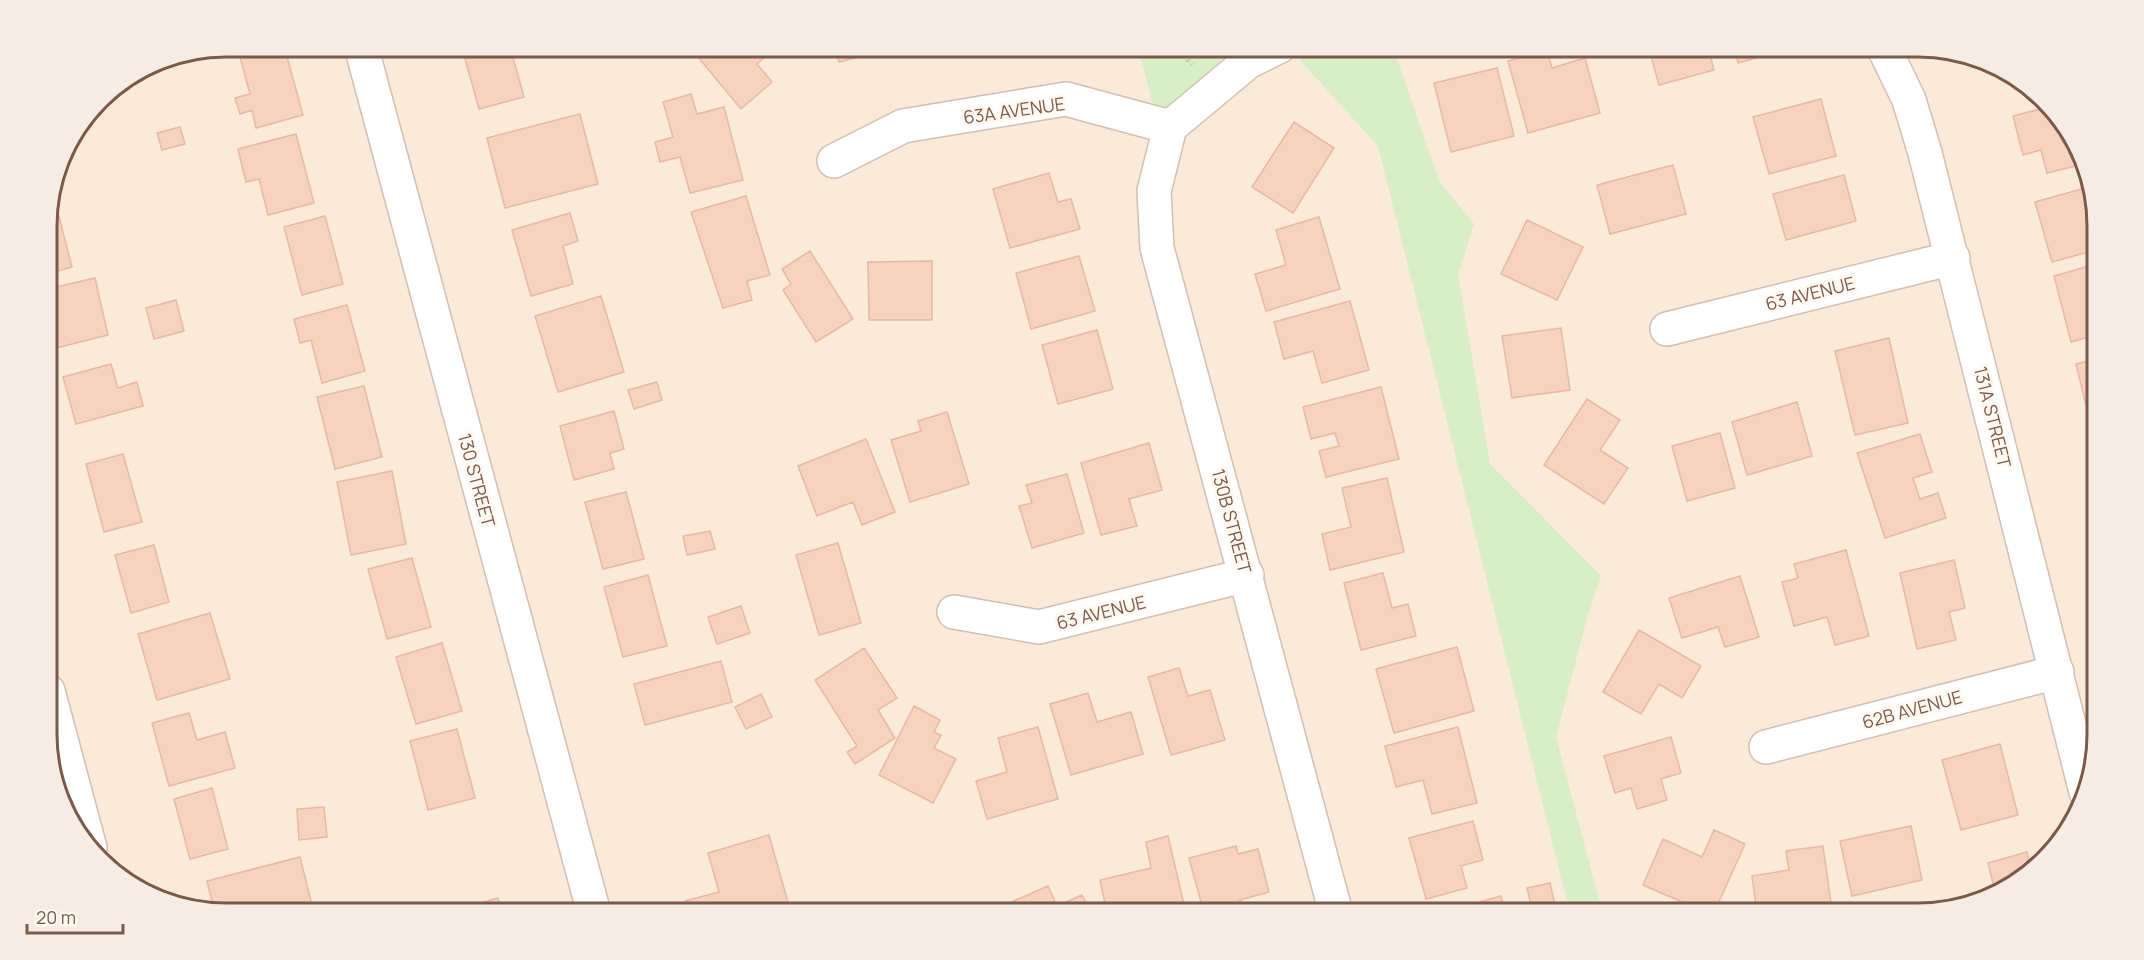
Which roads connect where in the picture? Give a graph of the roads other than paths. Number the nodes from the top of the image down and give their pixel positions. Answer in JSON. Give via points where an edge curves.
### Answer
{"nodes":[{"id":1,"x":364,"y":57,"type":"edge"},
{"id":2,"x":1258,"y":57,"type":"edge"},
{"id":3,"x":1888,"y":57,"type":"edge"},
{"id":4,"x":1170,"y":127,"type":"junction"},
{"id":5,"x":834,"y":161,"type":"dead end"},
{"id":6,"x":1953,"y":258,"type":"junction"},
{"id":7,"x":1667,"y":329,"type":"dead end"},
{"id":8,"x":1247,"y":575,"type":"junction"},
{"id":9,"x":954,"y":612,"type":"dead end"},
{"id":10,"x":2057,"y":672,"type":"junction"},
{"id":11,"x":57,"y":725,"type":"edge"},
{"id":12,"x":1766,"y":747,"type":"dead end"},
{"id":13,"x":2082,"y":775,"type":"edge"},
{"id":14,"x":83,"y":823,"type":"edge"},
{"id":15,"x":591,"y":903,"type":"edge"},
{"id":16,"x":1333,"y":903,"type":"edge"}],
"edges":[{"from":1,"to":15,"type":"street","name":"130 STREET"},
{"from":2,"to":4,"type":"street"},
{"from":3,"to":6,"type":"street","name":"131A STREET","via":[[1909,100]]},
{"from":4,"to":5,"type":"street","name":"63A AVENUE","via":[[1066,99],[903,126]]},
{"from":4,"to":8,"type":"street","name":"130B STREET","via":[[1154,191],[1157,248]]},
{"from":6,"to":7,"type":"street","name":"63 AVENUE"},
{"from":6,"to":10,"type":"street","name":"131A STREET"},
{"from":8,"to":9,"type":"street","name":"63 AVENUE","via":[[1039,627]]},
{"from":8,"to":16,"type":"street","name":"130B STREET"},
{"from":10,"to":12,"type":"street","name":"62B AVENUE"},
{"from":10,"to":13,"type":"street","name":"131A STREET"},
{"from":11,"to":14,"type":"street"}]}
